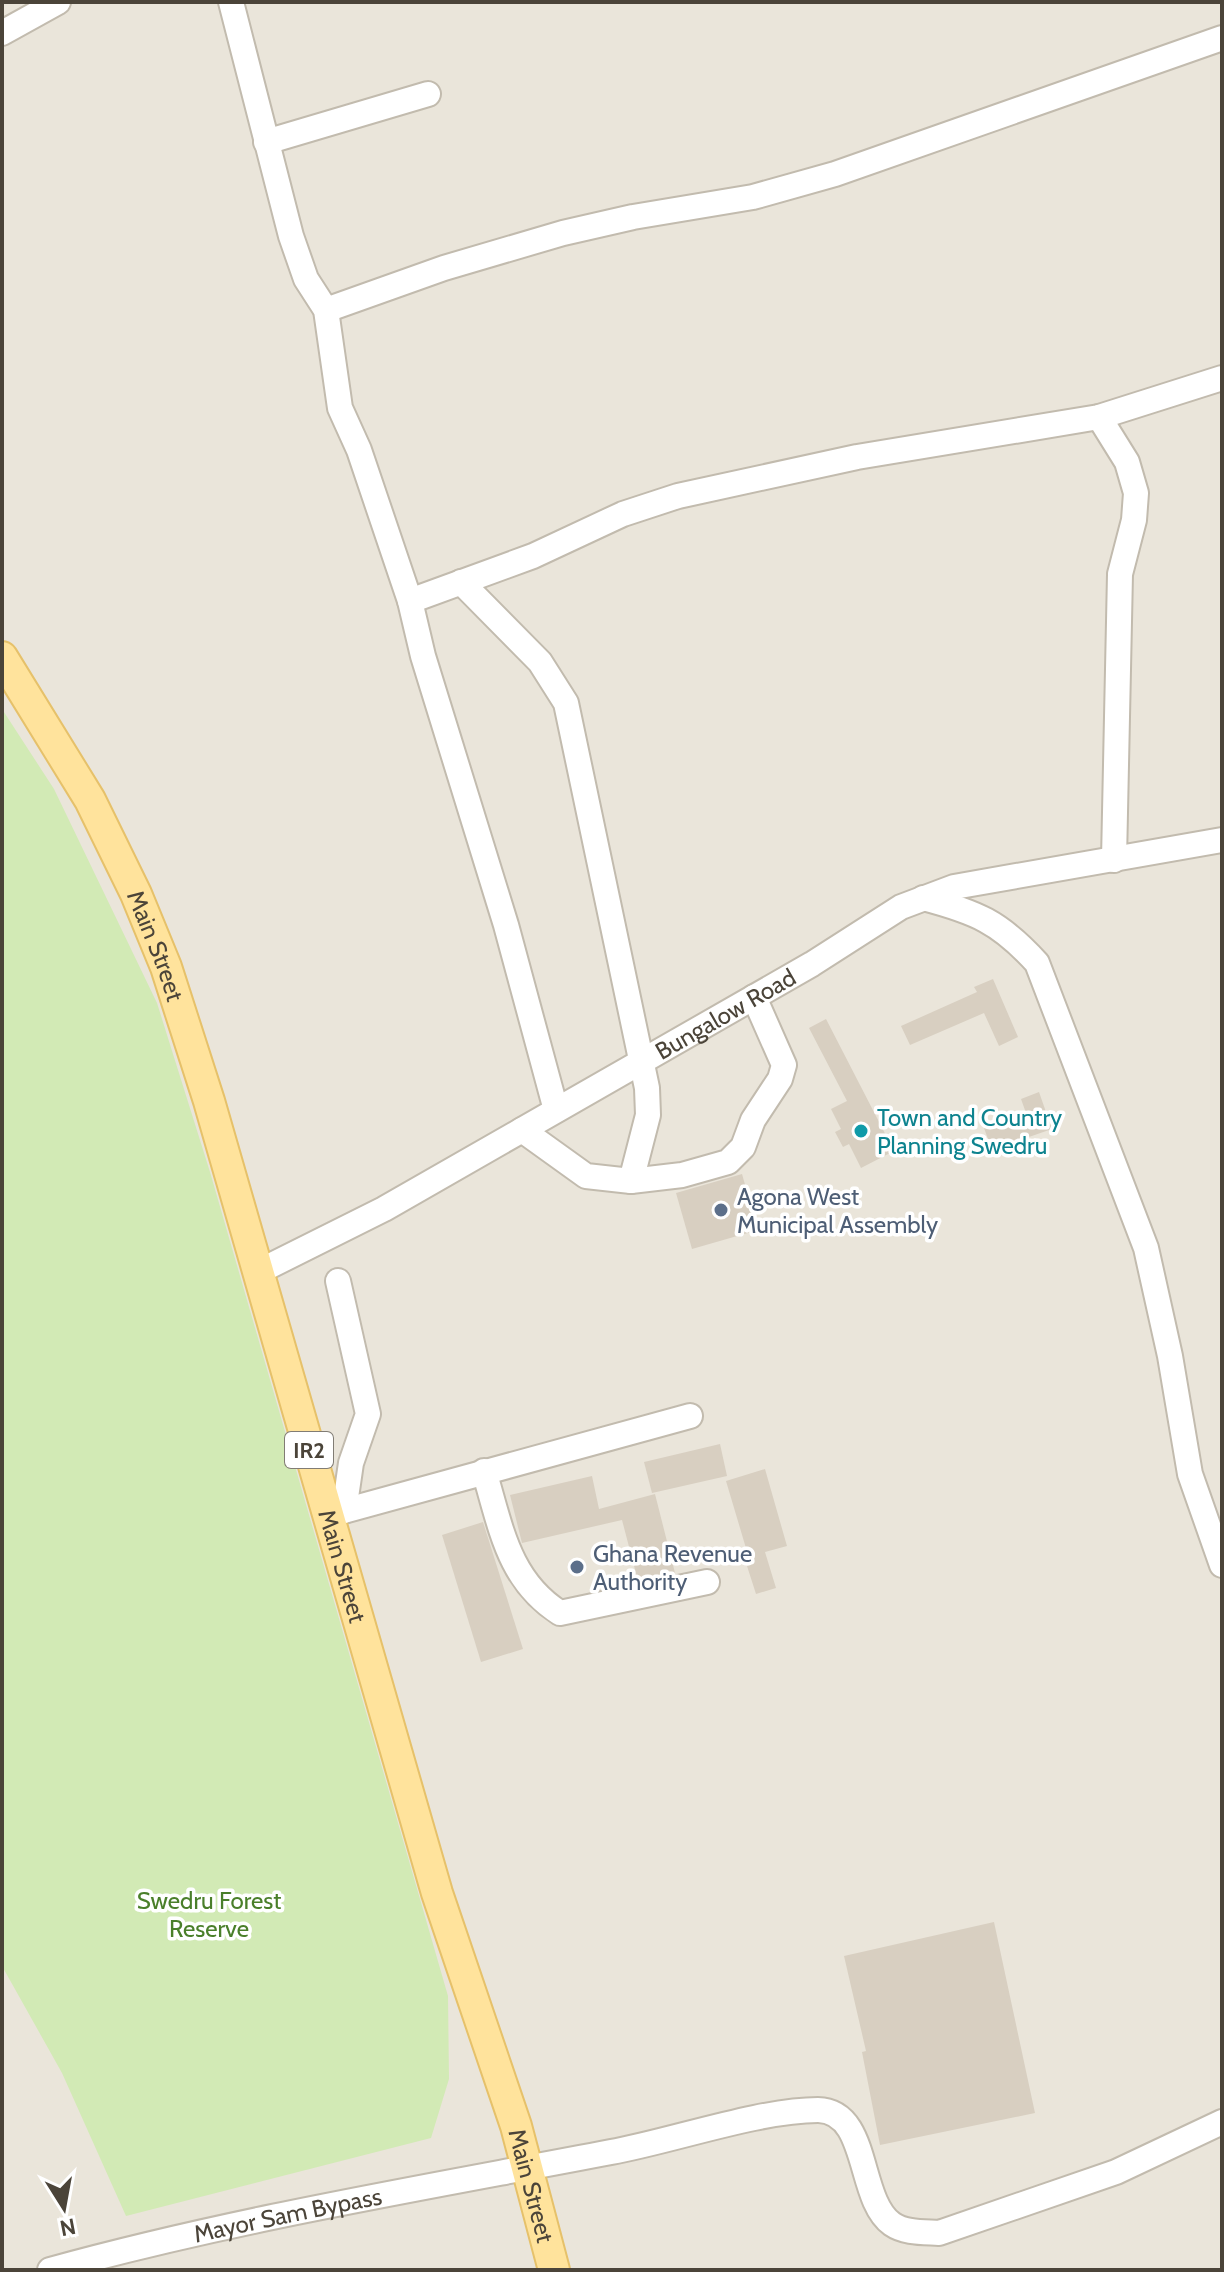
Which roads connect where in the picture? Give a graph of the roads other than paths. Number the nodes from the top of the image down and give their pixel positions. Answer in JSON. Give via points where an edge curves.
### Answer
{"nodes":[{"id":1,"x":58,"y":2,"type":"edge"},
{"id":2,"x":231,"y":2,"type":"edge"},
{"id":3,"x":2,"y":33,"type":"edge"},
{"id":4,"x":1222,"y":38,"type":"edge"},
{"id":5,"x":428,"y":94,"type":"dead end"},
{"id":6,"x":266,"y":142,"type":"junction"},
{"id":7,"x":326,"y":310,"type":"junction"},
{"id":8,"x":1222,"y":378,"type":"edge"},
{"id":9,"x":1099,"y":417,"type":"junction"},
{"id":10,"x":461,"y":582,"type":"junction"},
{"id":11,"x":410,"y":601,"type":"junction"},
{"id":12,"x":2,"y":657,"type":"edge"},
{"id":13,"x":1222,"y":840,"type":"edge"},
{"id":14,"x":1114,"y":860,"type":"junction"},
{"id":15,"x":923,"y":898,"type":"junction"},
{"id":16,"x":754,"y":997,"type":"junction"},
{"id":17,"x":641,"y":1060,"type":"junction"},
{"id":18,"x":556,"y":1110,"type":"junction"},
{"id":19,"x":522,"y":1130,"type":"junction"},
{"id":20,"x":631,"y":1181,"type":"junction"},
{"id":21,"x":258,"y":1272,"type":"junction"},
{"id":22,"x":338,"y":1281,"type":"dead end"},
{"id":23,"x":690,"y":1416,"type":"dead end"},
{"id":24,"x":484,"y":1471,"type":"junction"},
{"id":25,"x":337,"y":1513,"type":"junction"},
{"id":26,"x":1222,"y":1565,"type":"edge"},
{"id":27,"x":707,"y":1582,"type":"dead end"},
{"id":28,"x":1222,"y":2122,"type":"edge"},
{"id":29,"x":526,"y":2169,"type":"junction"},
{"id":30,"x":50,"y":2270,"type":"edge"},
{"id":31,"x":554,"y":2270,"type":"edge"}],
"edges":[{"from":1,"to":3,"type":"street"},
{"from":2,"to":6,"type":"street"},
{"from":4,"to":7,"type":"street","via":[[835,174],[753,197],[563,233]]},
{"from":5,"to":6,"type":"street"},
{"from":6,"to":7,"type":"street","via":[[306,279]]},
{"from":7,"to":11,"type":"street","via":[[340,408]]},
{"from":8,"to":9,"type":"street"},
{"from":9,"to":10,"type":"street","via":[[857,457],[678,496]]},
{"from":9,"to":14,"type":"street","via":[[1127,462],[1136,493],[1120,574]]},
{"from":10,"to":11,"type":"street"},
{"from":10,"to":17,"type":"street","via":[[540,662],[566,703]]},
{"from":11,"to":18,"type":"street"},
{"from":12,"to":21,"type":"main road","name":"Main Street","number":"IR2","via":[[90,800],[136,894],[166,967]]},
{"from":13,"to":14,"type":"street","name":"Bungalow Road"},
{"from":14,"to":15,"type":"street","name":"Bungalow Road","via":[[954,887]]},
{"from":15,"to":16,"type":"street","name":"Bungalow Road"},
{"from":15,"to":26,"type":"street","via":[[964,909],[1010,932],[1037,963],[1146,1248],[1190,1474]]},
{"from":16,"to":17,"type":"street","name":"Bungalow Road"},
{"from":16,"to":20,"type":"street","via":[[784,1065],[743,1147],[728,1162]]},
{"from":17,"to":18,"type":"street","name":"Bungalow Road"},
{"from":17,"to":20,"type":"street","via":[[648,1115]]},
{"from":18,"to":19,"type":"street","name":"Bungalow Road"},
{"from":19,"to":20,"type":"street","via":[[586,1176]]},
{"from":19,"to":21,"type":"street","name":"Bungalow Road","via":[[384,1209]]},
{"from":21,"to":25,"type":"main road","name":"Main Street","number":"IR2"},
{"from":22,"to":25,"type":"street","via":[[368,1414]]},
{"from":23,"to":24,"type":"street"},
{"from":24,"to":25,"type":"street"},
{"from":24,"to":27,"type":"street","via":[[510,1557],[536,1598],[560,1613]]},
{"from":25,"to":29,"type":"main road","name":"Main Street","number":"IR2","via":[[437,1893]]},
{"from":28,"to":29,"type":"street","name":"Mayor Sam Bypass","via":[[1116,2172],[939,2233],[893,2225],[879,2211],[852,2132],[840,2116],[820,2110]]},
{"from":29,"to":30,"type":"street","name":"Mayor Sam Bypass","via":[[176,2236]]},
{"from":29,"to":31,"type":"main road","name":"Main Street","number":"IR2"}]}
